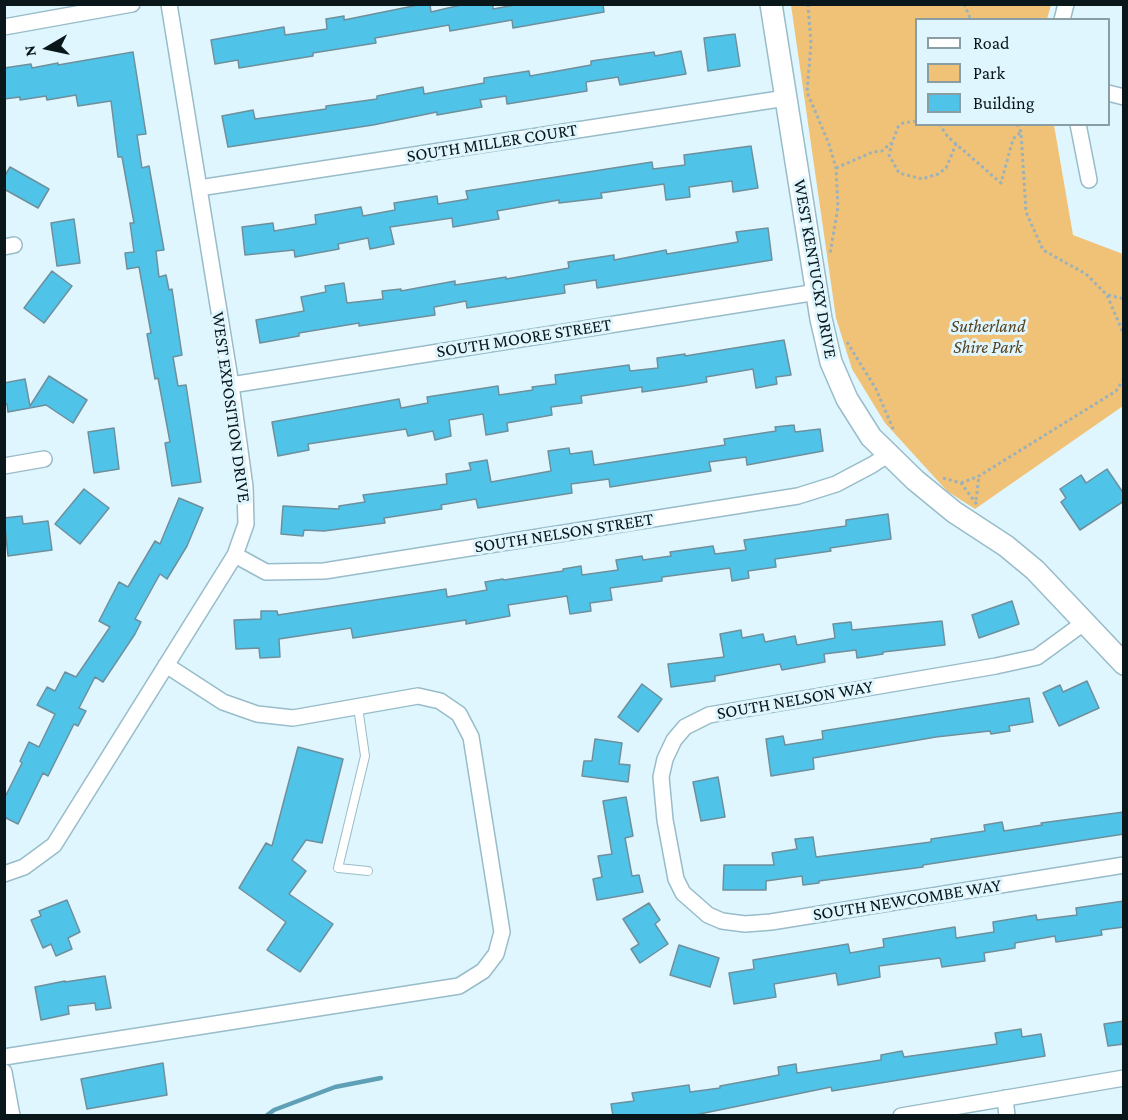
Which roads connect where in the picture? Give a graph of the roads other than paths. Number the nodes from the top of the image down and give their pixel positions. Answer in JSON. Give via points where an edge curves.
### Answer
{"nodes":[{"id":1,"x":132,"y":4,"type":"edge"},
{"id":2,"x":169,"y":4,"type":"edge"},
{"id":3,"x":771,"y":4,"type":"edge"},
{"id":4,"x":4,"y":27,"type":"edge"},
{"id":5,"x":786,"y":98,"type":"junction"},
{"id":6,"x":1078,"y":126,"type":"edge"},
{"id":7,"x":1089,"y":180,"type":"dead end"},
{"id":8,"x":199,"y":188,"type":"junction"},
{"id":9,"x":817,"y":292,"type":"junction"},
{"id":10,"x":231,"y":385,"type":"junction"},
{"id":11,"x":889,"y":454,"type":"junction"},
{"id":12,"x":44,"y":459,"type":"dead end"},
{"id":13,"x":4,"y":465,"type":"edge"},
{"id":14,"x":235,"y":555,"type":"junction"},
{"id":15,"x":1084,"y":622,"type":"junction"},
{"id":16,"x":1124,"y":664,"type":"edge"},
{"id":17,"x":166,"y":665,"type":"junction"},
{"id":18,"x":357,"y":705,"type":"junction"},
{"id":19,"x":1124,"y":865,"type":"edge"},
{"id":20,"x":368,"y":871,"type":"dead end"},
{"id":21,"x":4,"y":874,"type":"edge"},
{"id":22,"x":694,"y":904,"type":"joint"},
{"id":23,"x":4,"y":1057,"type":"edge"},
{"id":24,"x":4,"y":1072,"type":"edge"},
{"id":25,"x":1124,"y":1078,"type":"edge"},
{"id":26,"x":1005,"y":1098,"type":"junction"},
{"id":27,"x":12,"y":1116,"type":"edge"},
{"id":28,"x":901,"y":1116,"type":"edge"},
{"id":29,"x":1008,"y":1116,"type":"edge"}],
"edges":[{"from":1,"to":4,"type":"street"},
{"from":2,"to":8,"type":"street","name":"WEST EXPOSITION DRIVE"},
{"from":3,"to":5,"type":"street","name":"WEST KENTUCKY DRIVE"},
{"from":5,"to":8,"type":"street","name":"SOUTH MILLER COURT"},
{"from":5,"to":9,"type":"street","name":"WEST KENTUCKY DRIVE"},
{"from":6,"to":7,"type":"street"},
{"from":8,"to":10,"type":"street","name":"WEST EXPOSITION DRIVE"},
{"from":9,"to":10,"type":"street","name":"SOUTH MOORE STREET"},
{"from":9,"to":11,"type":"street","name":"WEST KENTUCKY DRIVE","via":[[838,381],[871,437]]},
{"from":10,"to":14,"type":"street","name":"WEST EXPOSITION DRIVE","via":[[245,487],[246,525]]},
{"from":11,"to":14,"type":"street","name":"SOUTH NELSON STREET","via":[[836,484],[798,496],[324,571],[266,572]]},
{"from":11,"to":15,"type":"street","name":"WEST KENTUCKY DRIVE","via":[[936,498],[1021,557]]},
{"from":12,"to":13,"type":"street"},
{"from":14,"to":17,"type":"street","name":"WEST EXPOSITION DRIVE"},
{"from":15,"to":16,"type":"street","name":"WEST KENTUCKY DRIVE"},
{"from":15,"to":22,"type":"street","name":"SOUTH NELSON WAY","via":[[1037,657],[709,715],[685,727],[674,740],[661,777],[676,879],[682,893]]},
{"from":17,"to":18,"type":"street","via":[[223,702],[257,714],[293,718]]},
{"from":17,"to":21,"type":"street","name":"WEST EXPOSITION DRIVE","via":[[54,844],[24,867]]},
{"from":18,"to":20,"type":"lane","via":[[365,756],[339,868]]},
{"from":18,"to":23,"type":"street","via":[[418,696],[440,701],[459,714],[471,737],[502,932],[496,954],[483,971],[459,986]]},
{"from":19,"to":22,"type":"street","name":"SOUTH NEWCOMBE WAY","via":[[771,922],[722,921]]},
{"from":24,"to":27,"type":"street"},
{"from":25,"to":26,"type":"street"},
{"from":26,"to":28,"type":"street"},
{"from":26,"to":29,"type":"street"}]}
